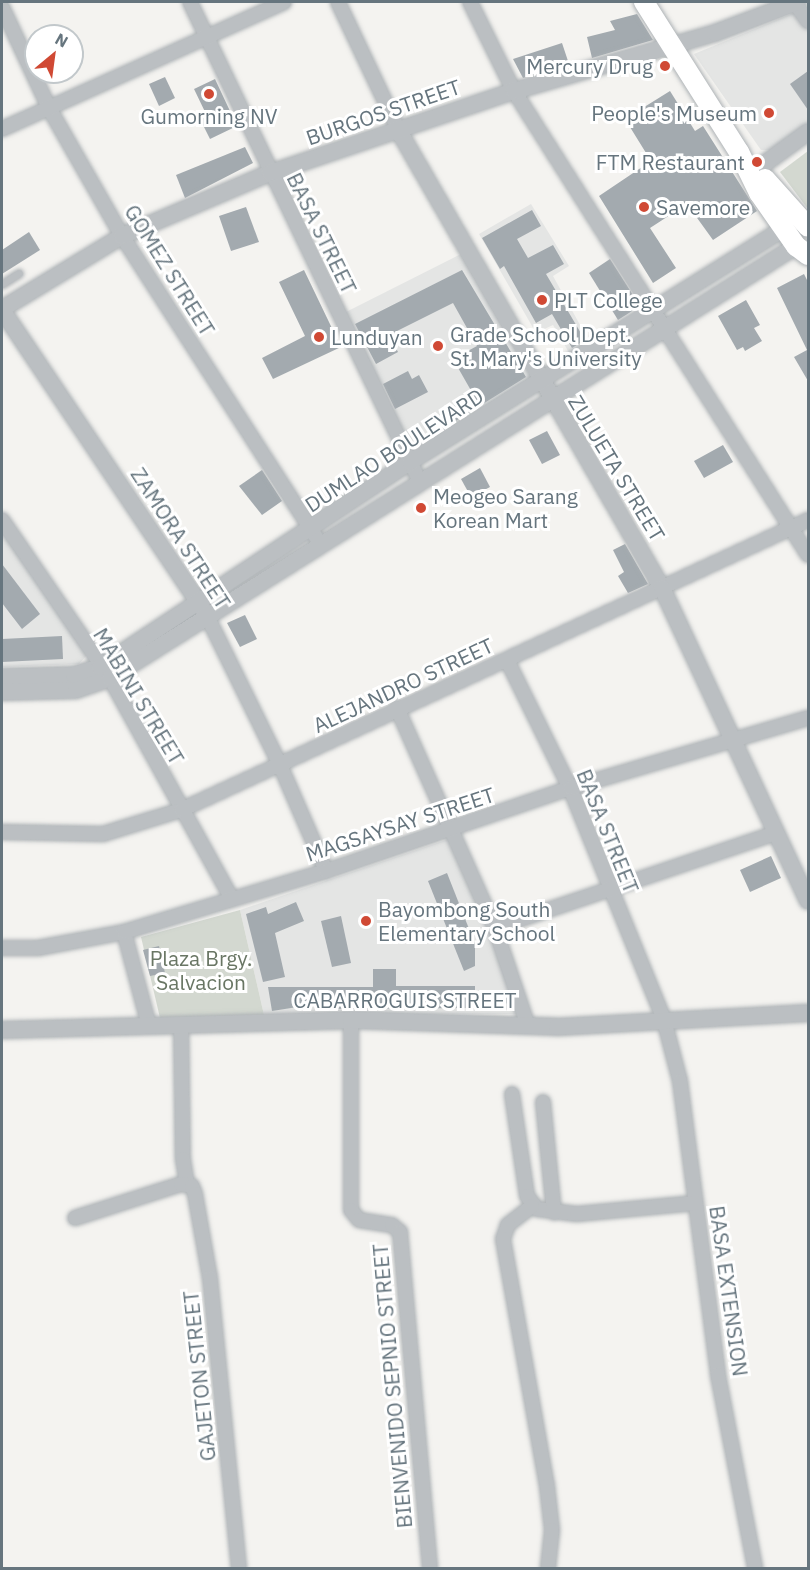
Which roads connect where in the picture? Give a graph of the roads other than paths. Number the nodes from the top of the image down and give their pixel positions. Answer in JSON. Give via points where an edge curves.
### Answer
{"nodes":[{"id":1,"x":190,"y":2,"type":"edge"},
{"id":2,"x":284,"y":2,"type":"edge"},
{"id":3,"x":338,"y":2,"type":"edge"},
{"id":4,"x":470,"y":2,"type":"edge"},
{"id":5,"x":644,"y":2,"type":"edge"},
{"id":6,"x":796,"y":2,"type":"edge"},
{"id":7,"x":2,"y":8,"type":"edge"},
{"id":8,"x":808,"y":21,"type":"edge"},
{"id":9,"x":204,"y":37,"type":"junction"},
{"id":10,"x":670,"y":45,"type":"junction"},
{"id":11,"x":514,"y":91,"type":"junction"},
{"id":12,"x":50,"y":108,"type":"junction"},
{"id":13,"x":2,"y":129,"type":"edge"},
{"id":14,"x":808,"y":132,"type":"edge"},
{"id":15,"x":400,"y":133,"type":"junction"},
{"id":16,"x":754,"y":172,"type":"junction"},
{"id":17,"x":270,"y":173,"type":"junction"},
{"id":18,"x":796,"y":225,"type":"edge"},
{"id":19,"x":122,"y":236,"type":"junction"},
{"id":20,"x":802,"y":251,"type":"edge"},
{"id":21,"x":19,"y":273,"type":"dead end"},
{"id":22,"x":2,"y":284,"type":"edge"},
{"id":23,"x":655,"y":309,"type":"junction"},
{"id":24,"x":2,"y":310,"type":"edge"},
{"id":25,"x":666,"y":331,"type":"junction"},
{"id":26,"x":540,"y":384,"type":"junction"},
{"id":27,"x":551,"y":402,"type":"junction"},
{"id":28,"x":410,"y":462,"type":"junction"},
{"id":29,"x":420,"y":482,"type":"junction"},
{"id":30,"x":2,"y":520,"type":"edge"},
{"id":31,"x":808,"y":520,"type":"edge"},
{"id":32,"x":793,"y":527,"type":"junction"},
{"id":33,"x":316,"y":538,"type":"junction"},
{"id":34,"x":808,"y":555,"type":"edge"},
{"id":35,"x":662,"y":588,"type":"junction"},
{"id":36,"x":200,"y":602,"type":"junction"},
{"id":37,"x":208,"y":618,"type":"junction"},
{"id":38,"x":507,"y":660,"type":"junction"},
{"id":39,"x":105,"y":673,"type":"junction"},
{"id":40,"x":2,"y":677,"type":"edge"},
{"id":41,"x":2,"y":692,"type":"edge"},
{"id":42,"x":397,"y":708,"type":"junction"},
{"id":43,"x":808,"y":718,"type":"edge"},
{"id":44,"x":730,"y":742,"type":"junction"},
{"id":45,"x":280,"y":765,"type":"junction"},
{"id":46,"x":570,"y":788,"type":"junction"},
{"id":47,"x":181,"y":810,"type":"junction"},
{"id":48,"x":449,"y":831,"type":"junction"},
{"id":49,"x":2,"y":832,"type":"edge"},
{"id":50,"x":773,"y":834,"type":"junction"},
{"id":51,"x":326,"y":871,"type":"junction"},
{"id":52,"x":608,"y":888,"type":"junction"},
{"id":53,"x":232,"y":899,"type":"junction"},
{"id":54,"x":808,"y":901,"type":"edge"},
{"id":55,"x":495,"y":928,"type":"junction"},
{"id":56,"x":124,"y":932,"type":"junction"},
{"id":57,"x":2,"y":948,"type":"edge"},
{"id":58,"x":808,"y":1013,"type":"edge"},
{"id":59,"x":351,"y":1020,"type":"junction"},
{"id":60,"x":664,"y":1020,"type":"junction"},
{"id":61,"x":527,"y":1023,"type":"junction"},
{"id":62,"x":182,"y":1024,"type":"junction"},
{"id":63,"x":149,"y":1025,"type":"junction"},
{"id":64,"x":2,"y":1030,"type":"edge"},
{"id":65,"x":512,"y":1094,"type":"dead end"},
{"id":66,"x":543,"y":1102,"type":"dead end"},
{"id":67,"x":187,"y":1184,"type":"junction"},
{"id":68,"x":695,"y":1203,"type":"junction"},
{"id":69,"x":532,"y":1206,"type":"junction"},
{"id":70,"x":554,"y":1212,"type":"junction"},
{"id":71,"x":75,"y":1218,"type":"dead end"},
{"id":72,"x":239,"y":1569,"type":"edge"},
{"id":73,"x":430,"y":1569,"type":"edge"},
{"id":74,"x":548,"y":1569,"type":"edge"},
{"id":75,"x":755,"y":1569,"type":"edge"}],
"edges":[{"from":1,"to":9,"type":"street","name":"BASA STREET"},
{"from":2,"to":9,"type":"street"},
{"from":3,"to":15,"type":"street","name":"ZULUETA STREET"},
{"from":4,"to":11,"type":"street"},
{"from":5,"to":10,"type":"main road"},
{"from":6,"to":8,"type":"street"},
{"from":6,"to":10,"type":"street","name":"BURGOS STREET"},
{"from":7,"to":12,"type":"street","name":"GOMEZ STREET"},
{"from":9,"to":12,"type":"street"},
{"from":9,"to":17,"type":"street","name":"BASA STREET"},
{"from":10,"to":11,"type":"street","name":"BURGOS STREET"},
{"from":10,"to":16,"type":"main road"},
{"from":11,"to":15,"type":"street","name":"BURGOS STREET"},
{"from":11,"to":23,"type":"street"},
{"from":12,"to":13,"type":"street"},
{"from":12,"to":19,"type":"street","name":"GOMEZ STREET"},
{"from":14,"to":16,"type":"street"},
{"from":15,"to":17,"type":"street","name":"BURGOS STREET"},
{"from":15,"to":26,"type":"street","name":"ZULUETA STREET"},
{"from":16,"to":18,"type":"main road"},
{"from":17,"to":19,"type":"street","name":"BURGOS STREET"},
{"from":17,"to":28,"type":"street","name":"BASA STREET"},
{"from":18,"to":20,"type":"main road"},
{"from":18,"to":23,"type":"street","name":"DUMLAO BOULEVARD"},
{"from":19,"to":24,"type":"street","name":"BURGOS STREET"},
{"from":19,"to":33,"type":"street","name":"GOMEZ STREET"},
{"from":20,"to":25,"type":"street","name":"DUMLAO BOULEVARD"},
{"from":21,"to":22,"type":"lane"},
{"from":23,"to":25,"type":"street"},
{"from":23,"to":26,"type":"street","name":"DUMLAO BOULEVARD"},
{"from":24,"to":36,"type":"street","name":"ZAMORA STREET"},
{"from":25,"to":27,"type":"street","name":"DUMLAO BOULEVARD"},
{"from":25,"to":32,"type":"street"},
{"from":26,"to":27,"type":"street","name":"ZULUETA STREET"},
{"from":26,"to":28,"type":"street","name":"DUMLAO BOULEVARD"},
{"from":27,"to":29,"type":"street","name":"DUMLAO BOULEVARD"},
{"from":27,"to":35,"type":"street","name":"ZULUETA STREET"},
{"from":28,"to":29,"type":"street","name":"BASA STREET"},
{"from":28,"to":33,"type":"street","name":"DUMLAO BOULEVARD"},
{"from":29,"to":33,"type":"street","name":"DUMLAO BOULEVARD"},
{"from":30,"to":39,"type":"street","name":"MABINI STREET"},
{"from":31,"to":32,"type":"street","name":"ALEJANDRO STREET"},
{"from":32,"to":34,"type":"street"},
{"from":32,"to":35,"type":"street","name":"ALEJANDRO STREET"},
{"from":33,"to":36,"type":"street","name":"DUMLAO BOULEVARD"},
{"from":33,"to":37,"type":"street","name":"DUMLAO BOULEVARD"},
{"from":35,"to":38,"type":"street","name":"ALEJANDRO STREET"},
{"from":35,"to":44,"type":"street","name":"ZULUETA STREET"},
{"from":36,"to":37,"type":"street","name":"ZAMORA STREET"},
{"from":36,"to":39,"type":"street","name":"DUMLAO BOULEVARD"},
{"from":37,"to":39,"type":"street","name":"DUMLAO BOULEVARD"},
{"from":37,"to":45,"type":"street","name":"ZAMORA STREET"},
{"from":38,"to":42,"type":"street","name":"ALEJANDRO STREET"},
{"from":38,"to":46,"type":"street","name":"BASA STREET"},
{"from":39,"to":40,"type":"street","name":"DUMLAO BOULEVARD"},
{"from":39,"to":41,"type":"street","name":"DUMLAO BOULEVARD","via":[[76,690]]},
{"from":39,"to":47,"type":"street","name":"MABINI STREET"},
{"from":42,"to":45,"type":"street","name":"ALEJANDRO STREET"},
{"from":42,"to":48,"type":"street"},
{"from":43,"to":44,"type":"street","name":"MAGSAYSAY STREET"},
{"from":44,"to":46,"type":"street","name":"MAGSAYSAY STREET"},
{"from":44,"to":50,"type":"street","name":"ZULUETA STREET"},
{"from":45,"to":47,"type":"street","name":"ALEJANDRO STREET"},
{"from":45,"to":51,"type":"street","name":"ZAMORA STREET"},
{"from":46,"to":48,"type":"street","name":"MAGSAYSAY STREET"},
{"from":46,"to":52,"type":"street","name":"BASA STREET"},
{"from":47,"to":49,"type":"street","name":"ALEJANDRO STREET","via":[[103,834]]},
{"from":47,"to":53,"type":"street","name":"MABINI STREET"},
{"from":48,"to":51,"type":"street","name":"MAGSAYSAY STREET"},
{"from":48,"to":55,"type":"street"},
{"from":50,"to":52,"type":"street"},
{"from":50,"to":54,"type":"street","name":"ZULUETA STREET"},
{"from":51,"to":53,"type":"street","name":"MAGSAYSAY STREET"},
{"from":52,"to":55,"type":"street"},
{"from":52,"to":60,"type":"street","name":"BASA STREET"},
{"from":53,"to":56,"type":"street","name":"MAGSAYSAY STREET"},
{"from":55,"to":61,"type":"street"},
{"from":56,"to":57,"type":"street","name":"MAGSAYSAY STREET","via":[[38,948]]},
{"from":56,"to":63,"type":"street"},
{"from":58,"to":60,"type":"street","name":"CABARROGUIS STREET"},
{"from":59,"to":61,"type":"street","name":"CABARROGUIS STREET"},
{"from":59,"to":62,"type":"street","name":"CABARROGUIS STREET"},
{"from":59,"to":73,"type":"street","name":"BIENVENIDO SEPNIO STREET","via":[[351,1210],[359,1220],[392,1225],[400,1232]]},
{"from":60,"to":61,"type":"street","name":"CABARROGUIS STREET","via":[[557,1027]]},
{"from":60,"to":68,"type":"street","name":"BASA EXTENSION","via":[[680,1081]]},
{"from":62,"to":63,"type":"street","name":"CABARROGUIS STREET"},
{"from":62,"to":67,"type":"street","name":"GAJETON STREET","via":[[183,1159]]},
{"from":63,"to":64,"type":"street","name":"CABARROGUIS STREET"},
{"from":65,"to":69,"type":"street"},
{"from":66,"to":70,"type":"street"},
{"from":67,"to":71,"type":"street"},
{"from":67,"to":72,"type":"street","name":"GAJETON STREET","via":[[195,1194],[210,1278]]},
{"from":68,"to":70,"type":"street"},
{"from":68,"to":75,"type":"street","name":"BASA EXTENSION","via":[[718,1375]]},
{"from":69,"to":70,"type":"street"},
{"from":69,"to":74,"type":"street","via":[[508,1225],[503,1239],[547,1486],[552,1530]]}]}
